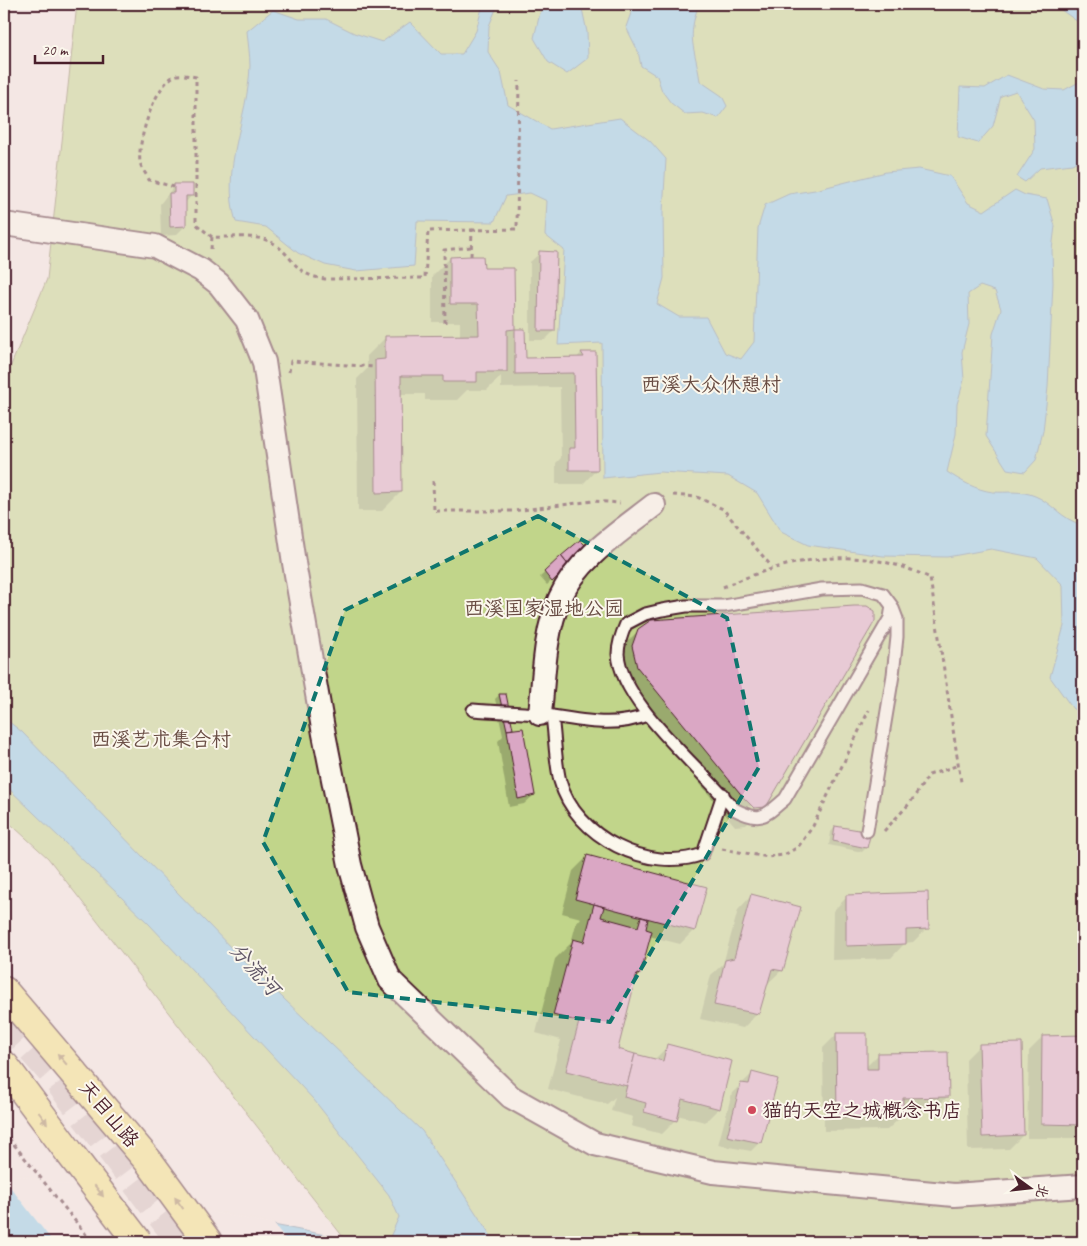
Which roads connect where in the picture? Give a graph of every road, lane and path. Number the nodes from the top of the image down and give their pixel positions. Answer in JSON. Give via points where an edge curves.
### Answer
{"nodes":[{"id":1,"x":519,"y":81,"type":"dead end"},
{"id":2,"x":174,"y":187,"type":"dead end"},
{"id":3,"x":4,"y":224,"type":"edge"},
{"id":4,"x":472,"y":230,"type":"junction"},
{"id":5,"x":212,"y":237,"type":"junction"},
{"id":6,"x":471,"y":247,"type":"junction"},
{"id":7,"x":471,"y":256,"type":"dead end"},
{"id":8,"x":202,"y":270,"type":"junction"},
{"id":9,"x":445,"y":324,"type":"dead end"},
{"id":10,"x":374,"y":367,"type":"dead end"},
{"id":11,"x":289,"y":377,"type":"dead end"},
{"id":12,"x":433,"y":481,"type":"dead end"},
{"id":13,"x":654,"y":505,"type":"junction"},
{"id":14,"x":772,"y":568,"type":"junction"},
{"id":15,"x":718,"y":589,"type":"dead end"},
{"id":16,"x":892,"y":606,"type":"junction"},
{"id":17,"x":869,"y":709,"type":"dead end"},
{"id":18,"x":473,"y":710,"type":"dead end"},
{"id":19,"x":546,"y":715,"type":"junction"},
{"id":20,"x":647,"y":715,"type":"junction"},
{"id":21,"x":959,"y":765,"type":"junction"},
{"id":22,"x":961,"y":782,"type":"dead end"},
{"id":23,"x":723,"y":794,"type":"junction"},
{"id":24,"x":867,"y":831,"type":"dead end"},
{"id":25,"x":882,"y":832,"type":"dead end"},
{"id":26,"x":706,"y":845,"type":"junction"},
{"id":27,"x":4,"y":991,"type":"edge"},
{"id":28,"x":4,"y":1065,"type":"edge"},
{"id":29,"x":4,"y":1132,"type":"edge"},
{"id":30,"x":1083,"y":1186,"type":"edge"},
{"id":31,"x":92,"y":1242,"type":"edge"},
{"id":32,"x":138,"y":1242,"type":"edge"},
{"id":33,"x":208,"y":1242,"type":"edge"}],
"edges":[{"from":1,"to":4,"type":"path","via":[[517,230]]},
{"from":2,"to":5,"type":"path","via":[[149,180],[140,162],[144,131],[163,85],[177,75],[196,77],[196,224]]},
{"from":3,"to":8,"type":"street","via":[[155,246]]},
{"from":4,"to":5,"type":"path","via":[[428,231],[425,278],[309,277],[275,244],[260,239]]},
{"from":4,"to":6,"type":"path"},
{"from":5,"to":8,"type":"path","via":[[211,258]]},
{"from":6,"to":7,"type":"path"},
{"from":6,"to":9,"type":"path","via":[[444,250]]},
{"from":8,"to":30,"type":"street","via":[[219,284],[247,320],[264,362],[294,563],[350,865],[367,927],[390,980],[511,1097],[595,1144],[712,1172],[808,1182],[954,1194]]},
{"from":10,"to":11,"type":"path","via":[[292,362]]},
{"from":12,"to":13,"type":"path","via":[[434,511],[513,511],[593,501]]},
{"from":13,"to":14,"type":"path","via":[[670,495],[697,496],[724,509]]},
{"from":13,"to":19,"type":"street","via":[[578,569],[560,598],[550,629]]},
{"from":14,"to":15,"type":"path"},
{"from":14,"to":21,"type":"path","via":[[832,557],[876,560],[908,568],[930,578]]},
{"from":16,"to":20,"type":"lane","via":[[883,594],[862,588],[822,589],[724,606],[686,606],[645,614],[626,624],[618,654]]},
{"from":16,"to":23,"type":"lane","via":[[890,618],[785,799],[764,817],[752,818],[734,809]]},
{"from":16,"to":24,"type":"lane","via":[[897,619],[895,655]]},
{"from":17,"to":26,"type":"path","via":[[813,826],[798,847],[784,855],[768,857]]},
{"from":18,"to":19,"type":"lane"},
{"from":19,"to":20,"type":"lane","via":[[580,722],[631,721]]},
{"from":19,"to":26,"type":"lane","via":[[560,781],[574,812],[590,828],[614,845],[667,859],[692,858],[703,854]]},
{"from":20,"to":23,"type":"lane"},
{"from":21,"to":22,"type":"path"},
{"from":21,"to":25,"type":"path","via":[[929,775],[888,829]]},
{"from":23,"to":26,"type":"lane"},
{"from":33,"to":27,"type":"main road","name":"天目山路","one_way":true,"via":[[150,1163]]},
{"from":28,"to":32,"type":"main road","one_way":true,"bridge":true},
{"from":29,"to":31,"type":"path"}]}
